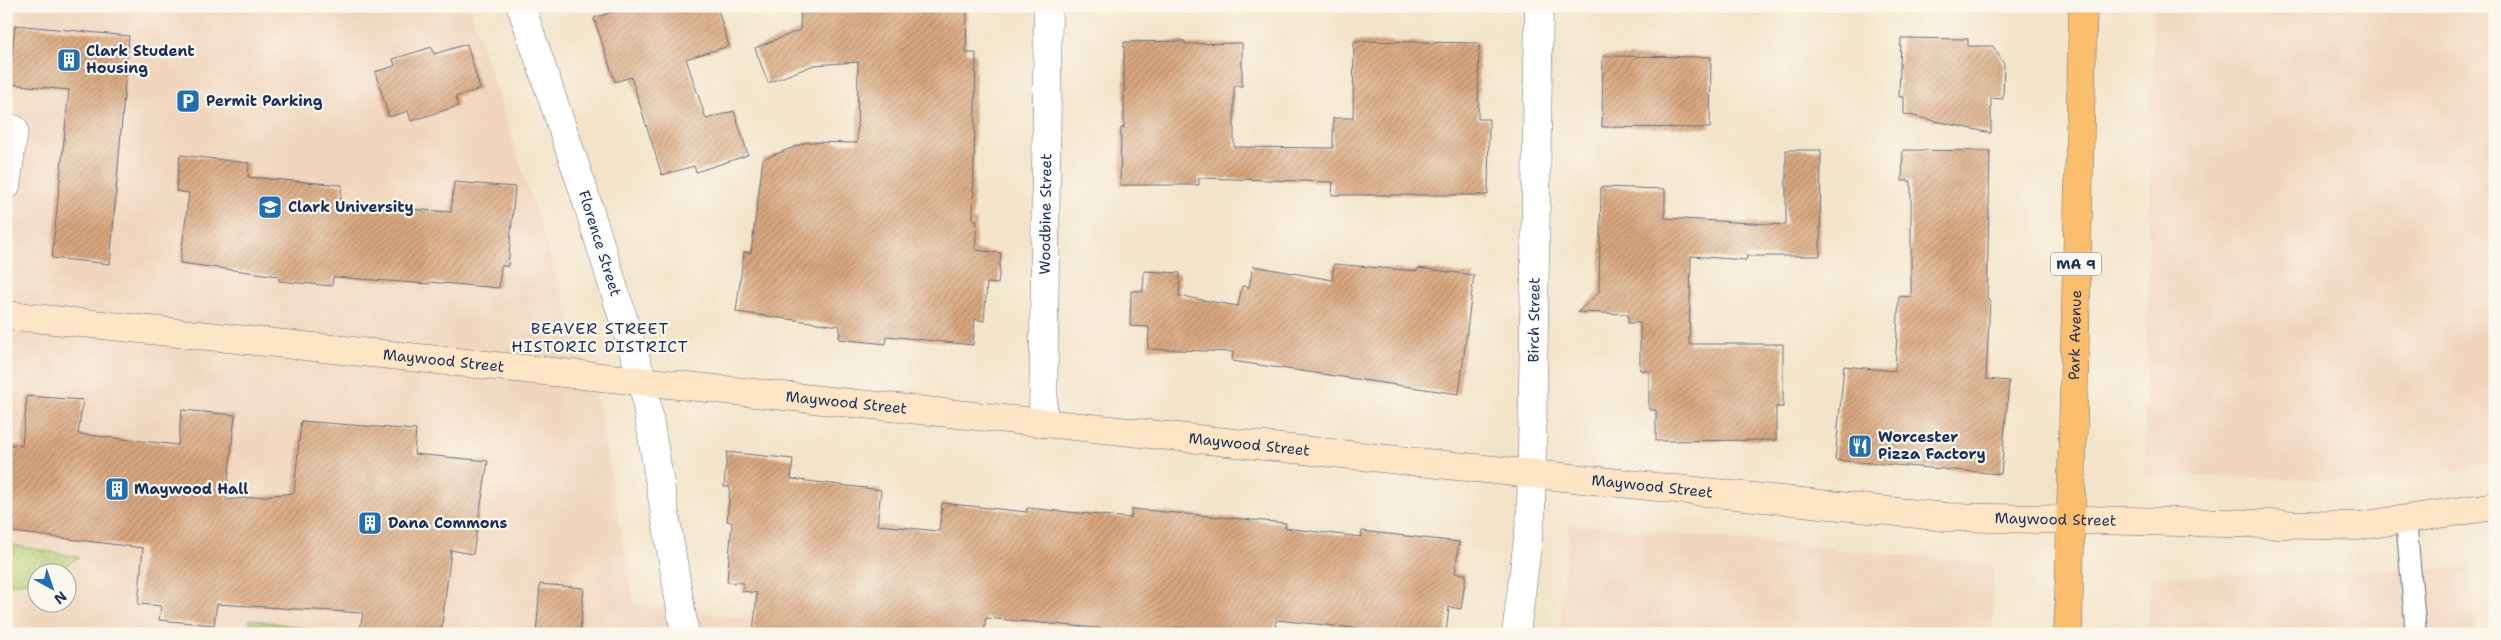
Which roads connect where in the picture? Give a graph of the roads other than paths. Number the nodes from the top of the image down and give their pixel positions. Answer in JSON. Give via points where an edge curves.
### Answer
{"nodes":[{"id":1,"x":521,"y":6,"type":"edge"},
{"id":2,"x":1048,"y":6,"type":"edge"},
{"id":3,"x":1539,"y":6,"type":"edge"},
{"id":4,"x":2082,"y":6,"type":"edge"},
{"id":5,"x":14,"y":129,"type":"dead end"},
{"id":6,"x":6,"y":186,"type":"edge"},
{"id":7,"x":6,"y":315,"type":"edge"},
{"id":8,"x":643,"y":382,"type":"junction"},
{"id":9,"x":1043,"y":424,"type":"junction"},
{"id":10,"x":1531,"y":475,"type":"junction"},
{"id":11,"x":2495,"y":506,"type":"edge"},
{"id":12,"x":2406,"y":519,"type":"junction"},
{"id":13,"x":2070,"y":521,"type":"junction"},
{"id":14,"x":686,"y":634,"type":"edge"},
{"id":15,"x":1516,"y":634,"type":"edge"},
{"id":16,"x":2068,"y":634,"type":"edge"},
{"id":17,"x":2416,"y":634,"type":"edge"}],
"edges":[{"from":1,"to":8,"type":"street","name":"Florence Street"},
{"from":2,"to":9,"type":"street","name":"Woodbine Street"},
{"from":3,"to":10,"type":"street","name":"Birch Street"},
{"from":4,"to":13,"type":"highway","name":"Park Avenue","number":"MA 9"},
{"from":5,"to":6,"type":"street"},
{"from":7,"to":8,"type":"street","name":"Maywood Street"},
{"from":8,"to":9,"type":"street","name":"Maywood Street"},
{"from":8,"to":14,"type":"street","name":"Florence Street"},
{"from":9,"to":10,"type":"street","name":"Maywood Street"},
{"from":10,"to":13,"type":"street","name":"Maywood Street","via":[[1946,517]]},
{"from":10,"to":15,"type":"street","name":"Birch Street","via":[[1531,514]]},
{"from":11,"to":12,"type":"street","name":"Maywood Street"},
{"from":12,"to":13,"type":"street","name":"Maywood Street","via":[[2358,526]]},
{"from":12,"to":17,"type":"lane"},
{"from":13,"to":16,"type":"highway","name":"Park Avenue","number":"MA 9"}]}
